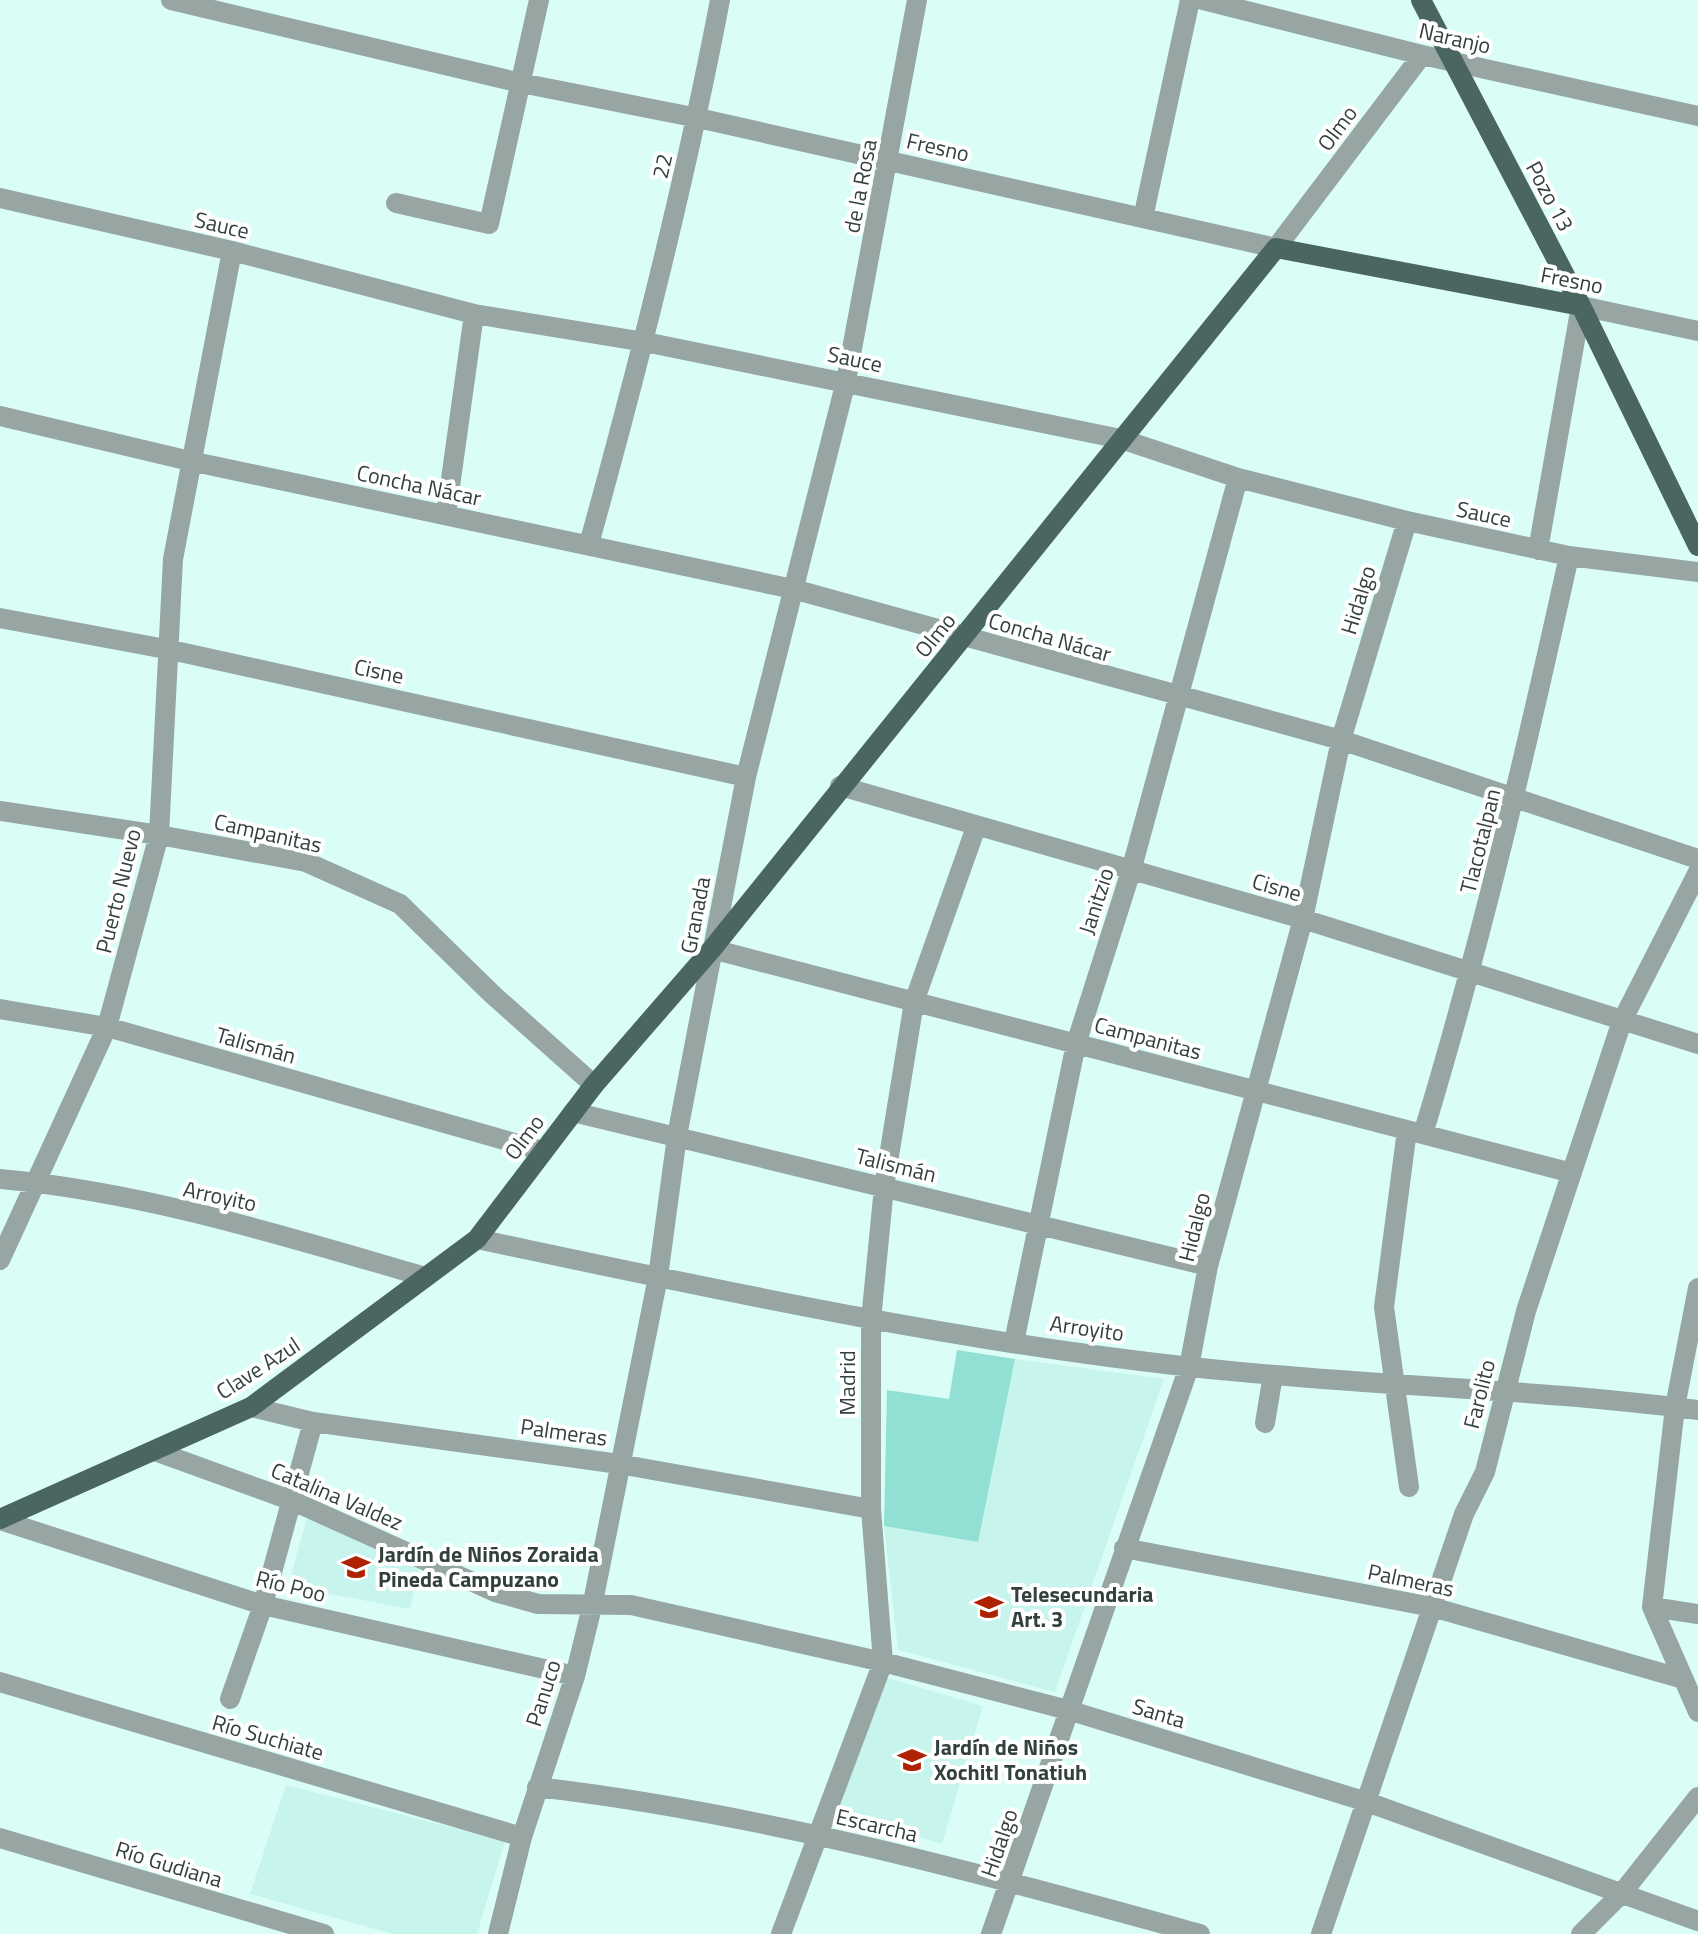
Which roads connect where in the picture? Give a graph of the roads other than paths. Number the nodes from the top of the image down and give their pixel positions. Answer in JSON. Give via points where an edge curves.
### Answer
{"nodes":[{"id":1,"x":171,"y":0,"type":"edge"},
{"id":2,"x":539,"y":0,"type":"edge"},
{"id":3,"x":720,"y":0,"type":"edge"},
{"id":4,"x":917,"y":0,"type":"edge"},
{"id":5,"x":1190,"y":0,"type":"edge"},
{"id":6,"x":1203,"y":0,"type":"edge"},
{"id":7,"x":1421,"y":0,"type":"edge"},
{"id":8,"x":252,"y":8,"type":"edge"},
{"id":9,"x":1422,"y":55,"type":"junction"},
{"id":10,"x":1451,"y":62,"type":"junction"},
{"id":11,"x":521,"y":83,"type":"junction"},
{"id":12,"x":1698,"y":116,"type":"edge"},
{"id":13,"x":698,"y":118,"type":"junction"},
{"id":14,"x":889,"y":161,"type":"junction"},
{"id":15,"x":0,"y":198,"type":"edge"},
{"id":16,"x":396,"y":203,"type":"dead end"},
{"id":17,"x":1143,"y":218,"type":"junction"},
{"id":18,"x":1276,"y":248,"type":"junction"},
{"id":19,"x":232,"y":251,"type":"junction"},
{"id":20,"x":1581,"y":306,"type":"junction"},
{"id":21,"x":474,"y":314,"type":"junction"},
{"id":22,"x":1698,"y":331,"type":"edge"},
{"id":23,"x":645,"y":342,"type":"junction"},
{"id":24,"x":846,"y":381,"type":"junction"},
{"id":25,"x":0,"y":416,"type":"edge"},
{"id":26,"x":1121,"y":439,"type":"junction"},
{"id":27,"x":190,"y":461,"type":"junction"},
{"id":28,"x":1238,"y":478,"type":"junction"},
{"id":29,"x":446,"y":515,"type":"junction"},
{"id":30,"x":1407,"y":521,"type":"junction"},
{"id":31,"x":589,"y":544,"type":"junction"},
{"id":32,"x":1698,"y":546,"type":"edge"},
{"id":33,"x":1538,"y":550,"type":"junction"},
{"id":34,"x":1569,"y":556,"type":"junction"},
{"id":35,"x":1698,"y":572,"type":"edge"},
{"id":36,"x":793,"y":589,"type":"junction"},
{"id":37,"x":0,"y":618,"type":"edge"},
{"id":38,"x":965,"y":638,"type":"junction"},
{"id":39,"x":171,"y":650,"type":"junction"},
{"id":40,"x":1176,"y":697,"type":"junction"},
{"id":41,"x":1341,"y":740,"type":"junction"},
{"id":42,"x":746,"y":777,"type":"junction"},
{"id":43,"x":840,"y":786,"type":"junction"},
{"id":44,"x":1516,"y":796,"type":"junction"},
{"id":45,"x":0,"y":811,"type":"edge"},
{"id":46,"x":976,"y":827,"type":"junction"},
{"id":47,"x":159,"y":835,"type":"junction"},
{"id":48,"x":1698,"y":859,"type":"edge"},
{"id":49,"x":1131,"y":871,"type":"junction"},
{"id":50,"x":1698,"y":872,"type":"edge"},
{"id":51,"x":1303,"y":919,"type":"junction"},
{"id":52,"x":712,"y":949,"type":"junction"},
{"id":53,"x":1472,"y":974,"type":"junction"},
{"id":54,"x":914,"y":1002,"type":"junction"},
{"id":55,"x":0,"y":1009,"type":"edge"},
{"id":56,"x":1622,"y":1021,"type":"junction"},
{"id":57,"x":107,"y":1027,"type":"junction"},
{"id":58,"x":1076,"y":1044,"type":"junction"},
{"id":59,"x":1698,"y":1044,"type":"edge"},
{"id":60,"x":594,"y":1085,"type":"junction"},
{"id":61,"x":1254,"y":1090,"type":"junction"},
{"id":62,"x":573,"y":1112,"type":"junction"},
{"id":63,"x":1415,"y":1132,"type":"junction"},
{"id":64,"x":677,"y":1136,"type":"junction"},
{"id":65,"x":543,"y":1151,"type":"junction"},
{"id":66,"x":1572,"y":1173,"type":"junction"},
{"id":67,"x":0,"y":1179,"type":"edge"},
{"id":68,"x":38,"y":1182,"type":"junction"},
{"id":69,"x":884,"y":1187,"type":"junction"},
{"id":70,"x":1040,"y":1224,"type":"junction"},
{"id":71,"x":477,"y":1239,"type":"junction"},
{"id":72,"x":0,"y":1260,"type":"edge"},
{"id":73,"x":1208,"y":1266,"type":"junction"},
{"id":74,"x":426,"y":1277,"type":"junction"},
{"id":75,"x":658,"y":1277,"type":"junction"},
{"id":76,"x":1698,"y":1288,"type":"edge"},
{"id":77,"x":871,"y":1320,"type":"junction"},
{"id":78,"x":1014,"y":1342,"type":"junction"},
{"id":79,"x":1189,"y":1367,"type":"junction"},
{"id":80,"x":1273,"y":1375,"type":"junction"},
{"id":81,"x":1393,"y":1384,"type":"junction"},
{"id":82,"x":1503,"y":1391,"type":"junction"},
{"id":83,"x":251,"y":1407,"type":"junction"},
{"id":84,"x":1675,"y":1407,"type":"junction"},
{"id":85,"x":1698,"y":1410,"type":"edge"},
{"id":86,"x":313,"y":1422,"type":"junction"},
{"id":87,"x":1265,"y":1423,"type":"dead end"},
{"id":88,"x":155,"y":1451,"type":"junction"},
{"id":89,"x":619,"y":1464,"type":"junction"},
{"id":90,"x":1409,"y":1487,"type":"dead end"},
{"id":91,"x":293,"y":1501,"type":"junction"},
{"id":92,"x":871,"y":1509,"type":"junction"},
{"id":93,"x":0,"y":1520,"type":"edge"},
{"id":94,"x":1124,"y":1548,"type":"junction"},
{"id":95,"x":263,"y":1605,"type":"junction"},
{"id":96,"x":592,"y":1607,"type":"junction"},
{"id":97,"x":1432,"y":1607,"type":"junction"},
{"id":98,"x":1652,"y":1607,"type":"junction"},
{"id":99,"x":1698,"y":1614,"type":"edge"},
{"id":100,"x":883,"y":1662,"type":"junction"},
{"id":101,"x":575,"y":1676,"type":"junction"},
{"id":102,"x":1683,"y":1679,"type":"junction"},
{"id":103,"x":0,"y":1682,"type":"edge"},
{"id":104,"x":230,"y":1699,"type":"dead end"},
{"id":105,"x":1068,"y":1710,"type":"junction"},
{"id":106,"x":1698,"y":1712,"type":"edge"},
{"id":107,"x":537,"y":1787,"type":"junction"},
{"id":108,"x":1698,"y":1797,"type":"edge"},
{"id":109,"x":1367,"y":1802,"type":"junction"},
{"id":110,"x":817,"y":1836,"type":"junction"},
{"id":111,"x":522,"y":1837,"type":"junction"},
{"id":112,"x":0,"y":1838,"type":"edge"},
{"id":113,"x":1012,"y":1882,"type":"junction"},
{"id":114,"x":1622,"y":1893,"type":"junction"},
{"id":115,"x":1698,"y":1921,"type":"edge"},
{"id":116,"x":324,"y":1934,"type":"edge"},
{"id":117,"x":498,"y":1934,"type":"edge"},
{"id":118,"x":781,"y":1934,"type":"edge"},
{"id":119,"x":991,"y":1934,"type":"edge"},
{"id":120,"x":1200,"y":1934,"type":"edge"},
{"id":121,"x":1321,"y":1934,"type":"edge"},
{"id":122,"x":1581,"y":1934,"type":"edge"}],
"edges":[{"from":1,"to":8,"type":"street","name":"Fresno"},
{"from":2,"to":11,"type":"street"},
{"from":3,"to":13,"type":"street","name":"22"},
{"from":4,"to":14,"type":"street","name":"de la Rosa"},
{"from":5,"to":17,"type":"street"},
{"from":6,"to":9,"type":"street","name":"Naranjo"},
{"from":7,"to":10,"type":"main road","name":"Pozo 13"},
{"from":8,"to":11,"type":"street","name":"Fresno"},
{"from":9,"to":10,"type":"street","name":"Naranjo"},
{"from":9,"to":18,"type":"street","name":"Olmo"},
{"from":10,"to":12,"type":"street","name":"Naranjo"},
{"from":10,"to":20,"type":"main road","name":"Pozo 13"},
{"from":11,"to":13,"type":"street","name":"Fresno"},
{"from":11,"to":16,"type":"street","via":[[489,224]]},
{"from":13,"to":14,"type":"street","name":"Fresno"},
{"from":13,"to":23,"type":"street","name":"22"},
{"from":14,"to":17,"type":"street","name":"Fresno"},
{"from":14,"to":24,"type":"street","name":"de la Rosa"},
{"from":15,"to":19,"type":"street","name":"Sauce"},
{"from":17,"to":18,"type":"street","name":"Fresno"},
{"from":18,"to":20,"type":"main road","name":"Fresno"},
{"from":18,"to":26,"type":"main road","name":"Olmo"},
{"from":19,"to":21,"type":"street","name":"Sauce"},
{"from":19,"to":27,"type":"street","name":"Puerto Nuevo"},
{"from":20,"to":22,"type":"street","name":"Fresno"},
{"from":20,"to":32,"type":"main road","name":"Pozo 13"},
{"from":20,"to":33,"type":"street"},
{"from":21,"to":23,"type":"street","name":"Sauce"},
{"from":21,"to":29,"type":"street"},
{"from":23,"to":24,"type":"street","name":"Sauce"},
{"from":23,"to":31,"type":"street","name":"22"},
{"from":24,"to":26,"type":"street","name":"Sauce"},
{"from":24,"to":36,"type":"street","name":"Granada"},
{"from":25,"to":27,"type":"street","name":"Concha Nácar"},
{"from":26,"to":28,"type":"street","name":"Sauce"},
{"from":26,"to":38,"type":"main road","name":"Olmo"},
{"from":27,"to":29,"type":"street","name":"Concha Nácar"},
{"from":27,"to":39,"type":"street","name":"Puerto Nuevo","via":[[173,559]]},
{"from":28,"to":30,"type":"street","name":"Sauce"},
{"from":28,"to":40,"type":"street","name":"Janitzio"},
{"from":29,"to":31,"type":"street","name":"Concha Nácar"},
{"from":30,"to":33,"type":"street","name":"Sauce"},
{"from":30,"to":41,"type":"street","name":"Hidalgo"},
{"from":31,"to":36,"type":"street","name":"Concha Nácar"},
{"from":33,"to":34,"type":"street","name":"Sauce"},
{"from":34,"to":35,"type":"street","name":"Sauce"},
{"from":34,"to":44,"type":"street","name":"Tlacotalpan"},
{"from":36,"to":38,"type":"street","name":"Concha Nácar"},
{"from":36,"to":42,"type":"street","name":"Granada"},
{"from":37,"to":39,"type":"street","name":"Cisne"},
{"from":38,"to":40,"type":"street","name":"Concha Nácar"},
{"from":38,"to":43,"type":"main road","name":"Olmo"},
{"from":39,"to":42,"type":"street","name":"Cisne"},
{"from":39,"to":47,"type":"street","name":"Puerto Nuevo"},
{"from":40,"to":41,"type":"street","name":"Concha Nácar"},
{"from":40,"to":49,"type":"street","name":"Janitzio"},
{"from":41,"to":44,"type":"street","name":"Concha Nácar"},
{"from":41,"to":51,"type":"street","name":"Hidalgo"},
{"from":42,"to":52,"type":"street","name":"Granada"},
{"from":43,"to":46,"type":"street","name":"Cisne"},
{"from":43,"to":52,"type":"main road","name":"Olmo"},
{"from":44,"to":48,"type":"street","name":"Concha Nácar"},
{"from":44,"to":53,"type":"street","name":"Tlacotalpan"},
{"from":45,"to":47,"type":"street","name":"Campanitas"},
{"from":46,"to":49,"type":"street","name":"Cisne"},
{"from":46,"to":54,"type":"street","name":"Madrid"},
{"from":47,"to":57,"type":"street","name":"Puerto Nuevo"},
{"from":47,"to":60,"type":"street","name":"Campanitas","via":[[306,862],[400,904]]},
{"from":49,"to":51,"type":"street","name":"Cisne"},
{"from":49,"to":58,"type":"street","name":"Janitzio"},
{"from":50,"to":56,"type":"street","name":"Farolito"},
{"from":51,"to":53,"type":"street","name":"Cisne"},
{"from":51,"to":61,"type":"street","name":"Hidalgo"},
{"from":52,"to":54,"type":"street","name":"Campanitas"},
{"from":52,"to":60,"type":"main road","name":"Olmo"},
{"from":52,"to":64,"type":"street","name":"Granada"},
{"from":53,"to":56,"type":"street","name":"Cisne"},
{"from":53,"to":63,"type":"street","name":"Tlacotalpan"},
{"from":54,"to":58,"type":"street","name":"Campanitas"},
{"from":54,"to":69,"type":"street","name":"Madrid"},
{"from":55,"to":57,"type":"street","name":"Talismán"},
{"from":56,"to":59,"type":"street","name":"Cisne"},
{"from":56,"to":66,"type":"street","name":"Farolito"},
{"from":57,"to":65,"type":"street","name":"Talismán"},
{"from":57,"to":68,"type":"street","name":"Puerto Nuevo"},
{"from":58,"to":61,"type":"street","name":"Campanitas"},
{"from":58,"to":70,"type":"street","name":"Janitzio"},
{"from":60,"to":62,"type":"main road","name":"Olmo"},
{"from":61,"to":63,"type":"street","name":"Campanitas"},
{"from":61,"to":73,"type":"street","name":"Hidalgo"},
{"from":62,"to":64,"type":"street","name":"Talismán"},
{"from":62,"to":65,"type":"main road","name":"Olmo"},
{"from":63,"to":66,"type":"street","name":"Campanitas"},
{"from":63,"to":81,"type":"street","name":"Tlacotalpan","via":[[1384,1307]]},
{"from":64,"to":69,"type":"street","name":"Talismán"},
{"from":64,"to":75,"type":"street","name":"Granada"},
{"from":65,"to":71,"type":"main road","name":"Olmo"},
{"from":66,"to":82,"type":"street","name":"Farolito"},
{"from":67,"to":68,"type":"street","name":"Arroyito"},
{"from":68,"to":72,"type":"street","name":"Puerto Nuevo"},
{"from":68,"to":74,"type":"street","name":"Arroyito","via":[[247,1225]]},
{"from":69,"to":70,"type":"street","name":"Talismán"},
{"from":69,"to":77,"type":"street","name":"Madrid"},
{"from":70,"to":73,"type":"street","name":"Talismán"},
{"from":70,"to":78,"type":"street","name":"Janitzio"},
{"from":71,"to":74,"type":"main road","name":"Clave Azul"},
{"from":71,"to":75,"type":"street","name":"Arroyito"},
{"from":73,"to":79,"type":"street","name":"Hidalgo"},
{"from":74,"to":83,"type":"main road","name":"Clave Azul"},
{"from":75,"to":77,"type":"street","name":"Arroyito"},
{"from":75,"to":89,"type":"street","name":"Granada"},
{"from":76,"to":84,"type":"street"},
{"from":77,"to":78,"type":"street","name":"Arroyito"},
{"from":77,"to":92,"type":"street","name":"Madrid"},
{"from":78,"to":79,"type":"street","name":"Arroyito"},
{"from":79,"to":80,"type":"street","name":"Arroyito"},
{"from":79,"to":94,"type":"street","name":"Hidalgo"},
{"from":80,"to":81,"type":"street","name":"Arroyito"},
{"from":80,"to":87,"type":"street"},
{"from":81,"to":82,"type":"street","name":"Arroyito"},
{"from":81,"to":90,"type":"street","name":"Tlacotalpan"},
{"from":82,"to":84,"type":"street","name":"Arroyito"},
{"from":82,"to":97,"type":"street","name":"Farolito","via":[[1485,1472],[1464,1514]]},
{"from":83,"to":86,"type":"street","name":"Palmeras"},
{"from":83,"to":88,"type":"main road","name":"Clave Azul"},
{"from":84,"to":85,"type":"street","name":"Arroyito"},
{"from":84,"to":98,"type":"street"},
{"from":86,"to":89,"type":"street","name":"Palmeras"},
{"from":86,"to":91,"type":"street"},
{"from":88,"to":91,"type":"street","name":"Catalina Valdez"},
{"from":88,"to":93,"type":"main road","name":"Clave Azul"},
{"from":89,"to":92,"type":"street","name":"Palmeras"},
{"from":89,"to":96,"type":"street","name":"Panuco"},
{"from":91,"to":95,"type":"street"},
{"from":91,"to":96,"type":"street","name":"Catalina Valdez","via":[[495,1592],[538,1604]]},
{"from":92,"to":100,"type":"street","name":"Madrid"},
{"from":93,"to":95,"type":"street","name":"Río Poo"},
{"from":94,"to":97,"type":"street","name":"Palmeras"},
{"from":94,"to":105,"type":"street","name":"Hidalgo"},
{"from":95,"to":101,"type":"street","name":"Río Poo"},
{"from":95,"to":104,"type":"street"},
{"from":96,"to":100,"type":"street","name":"Santa","via":[[631,1605]]},
{"from":96,"to":101,"type":"street","name":"Panuco"},
{"from":97,"to":102,"type":"street","name":"Palmeras"},
{"from":97,"to":109,"type":"street","name":"Farolito"},
{"from":98,"to":99,"type":"street"},
{"from":98,"to":102,"type":"street"},
{"from":100,"to":105,"type":"street","name":"Santa"},
{"from":100,"to":110,"type":"street","name":"Madrid"},
{"from":101,"to":107,"type":"street","name":"Panuco"},
{"from":102,"to":106,"type":"street"},
{"from":103,"to":111,"type":"street","name":"Río Suchiate"},
{"from":105,"to":109,"type":"street","name":"Santa"},
{"from":105,"to":113,"type":"street","name":"Hidalgo"},
{"from":107,"to":110,"type":"street","name":"Escarcha","via":[[620,1797]]},
{"from":107,"to":111,"type":"street","name":"Panuco"},
{"from":108,"to":114,"type":"street"},
{"from":109,"to":114,"type":"street","name":"Santa"},
{"from":109,"to":121,"type":"street","name":"Farolito"},
{"from":110,"to":113,"type":"street","name":"Escarcha"},
{"from":110,"to":118,"type":"street","name":"Madrid"},
{"from":111,"to":117,"type":"street","name":"Panuco"},
{"from":112,"to":116,"type":"street","name":"Río Gudiana"},
{"from":113,"to":119,"type":"street","name":"Hidalgo"},
{"from":113,"to":120,"type":"street","name":"Escarcha"},
{"from":114,"to":115,"type":"street","name":"Santa"},
{"from":114,"to":122,"type":"street"}]}
